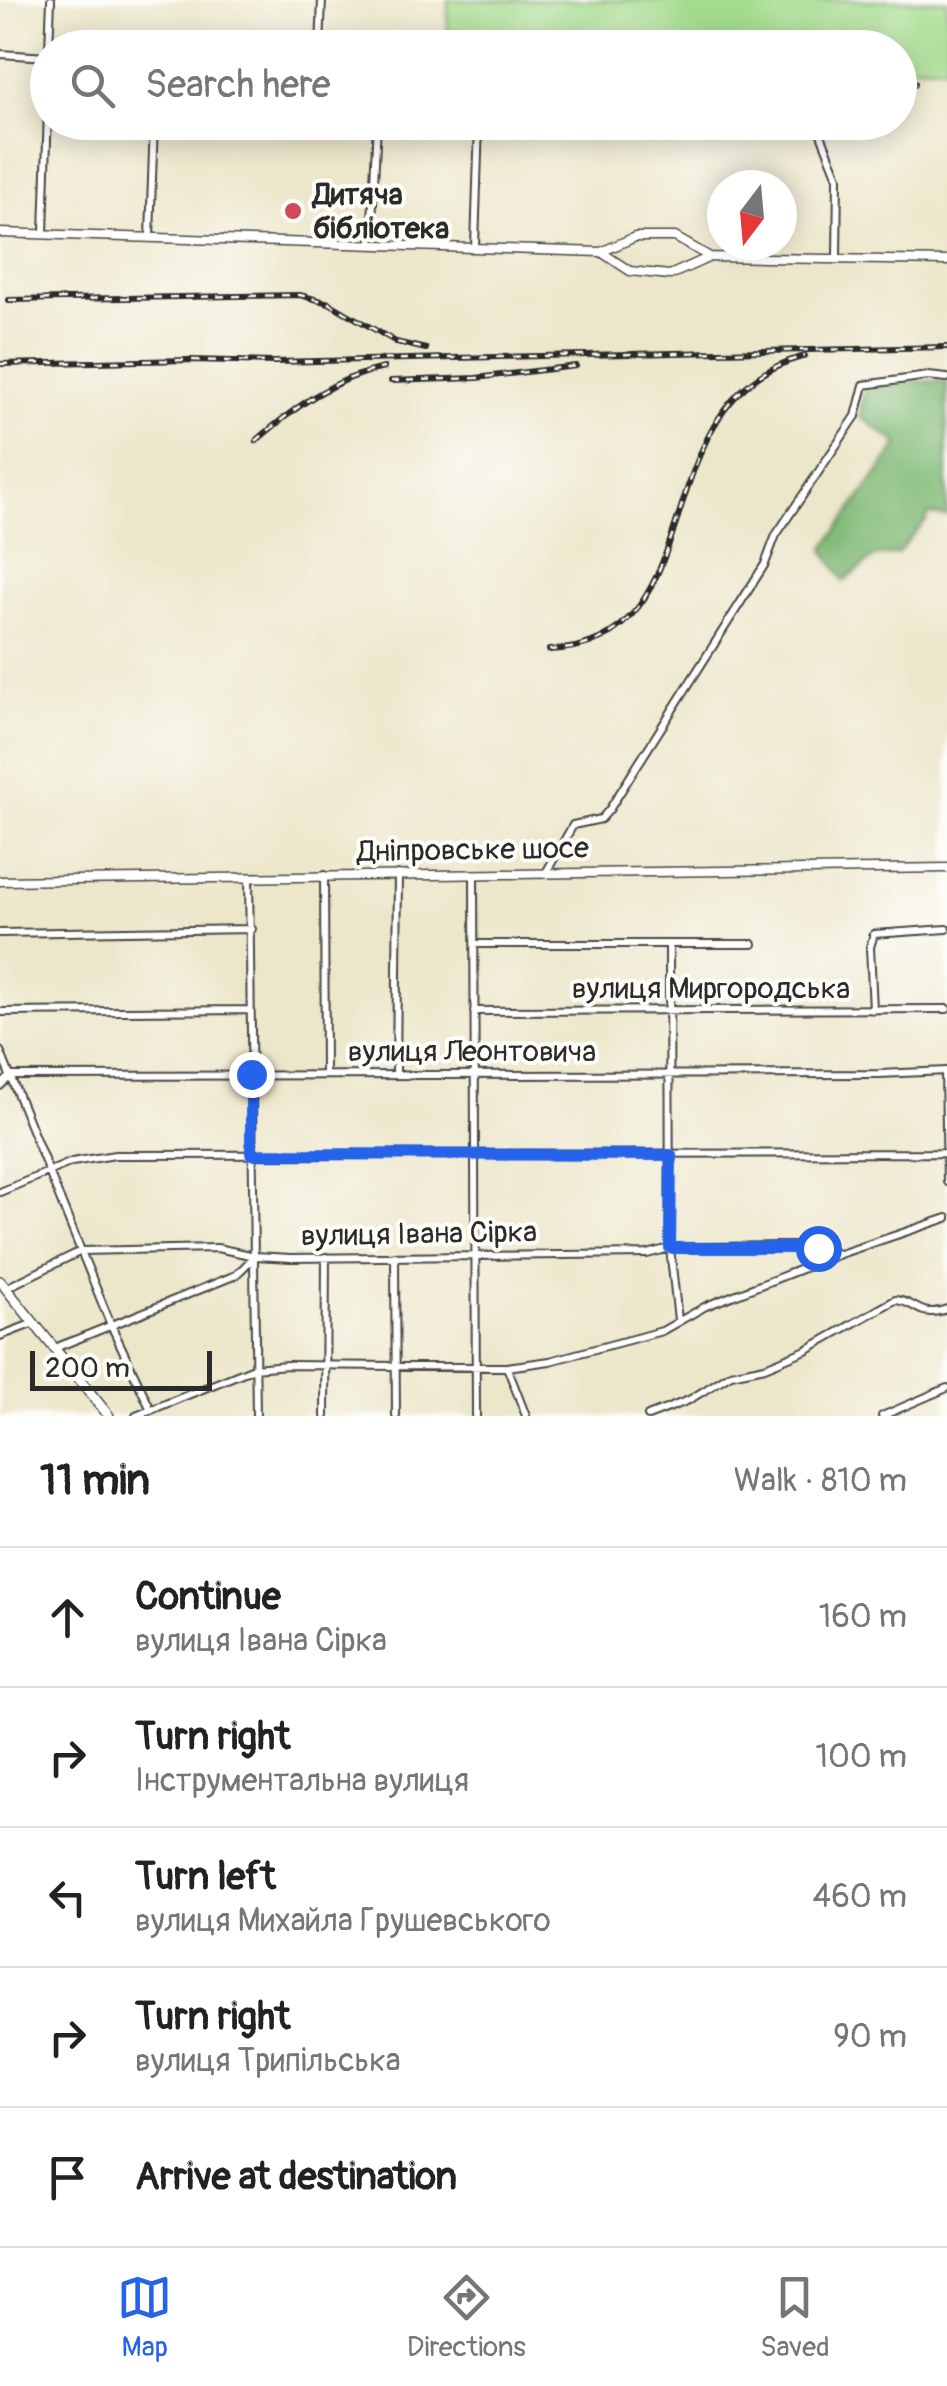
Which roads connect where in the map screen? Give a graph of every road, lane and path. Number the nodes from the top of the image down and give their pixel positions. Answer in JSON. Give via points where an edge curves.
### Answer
{"nodes":[{"id":1,"x":51,"y":0,"type":"edge"},
{"id":2,"x":322,"y":0,"type":"edge"},
{"id":3,"x":50,"y":30,"type":"edge"},
{"id":4,"x":321,"y":30,"type":"edge"},
{"id":5,"x":0,"y":54,"type":"edge"},
{"id":6,"x":30,"y":56,"type":"edge"},
{"id":7,"x":47,"y":140,"type":"edge"},
{"id":8,"x":153,"y":140,"type":"edge"},
{"id":9,"x":376,"y":140,"type":"edge"},
{"id":10,"x":478,"y":140,"type":"edge"},
{"id":11,"x":823,"y":140,"type":"edge"},
{"id":12,"x":0,"y":233,"type":"edge"},
{"id":13,"x":44,"y":233,"type":"junction"},
{"id":14,"x":150,"y":236,"type":"junction"},
{"id":15,"x":371,"y":243,"type":"junction"},
{"id":16,"x":475,"y":247,"type":"junction"},
{"id":17,"x":602,"y":252,"type":"junction"},
{"id":18,"x":707,"y":255,"type":"edge"},
{"id":19,"x":797,"y":257,"type":"edge"},
{"id":20,"x":838,"y":257,"type":"junction"},
{"id":21,"x":707,"y":258,"type":"edge"},
{"id":22,"x":947,"y":260,"type":"edge"},
{"id":23,"x":947,"y":378,"type":"edge"},
{"id":24,"x":947,"y":868,"type":"edge"},
{"id":25,"x":547,"y":871,"type":"junction"},
{"id":26,"x":474,"y":872,"type":"junction"},
{"id":27,"x":324,"y":874,"type":"junction"},
{"id":28,"x":398,"y":874,"type":"junction"},
{"id":29,"x":248,"y":876,"type":"junction"},
{"id":30,"x":0,"y":881,"type":"edge"},
{"id":31,"x":947,"y":929,"type":"edge"},
{"id":32,"x":252,"y":930,"type":"junction"},
{"id":33,"x":0,"y":933,"type":"edge"},
{"id":34,"x":475,"y":944,"type":"junction"},
{"id":35,"x":669,"y":944,"type":"junction"},
{"id":36,"x":753,"y":944,"type":"dead end"},
{"id":37,"x":947,"y":1009,"type":"edge"},
{"id":38,"x":250,"y":1010,"type":"junction"},
{"id":39,"x":474,"y":1010,"type":"junction"},
{"id":40,"x":670,"y":1010,"type":"junction"},
{"id":41,"x":873,"y":1010,"type":"junction"},
{"id":42,"x":0,"y":1012,"type":"edge"},
{"id":43,"x":0,"y":1051,"type":"edge"},
{"id":44,"x":946,"y":1071,"type":"edge"},
{"id":45,"x":251,"y":1074,"type":"junction"},
{"id":46,"x":325,"y":1074,"type":"junction"},
{"id":47,"x":396,"y":1074,"type":"junction"},
{"id":48,"x":671,"y":1074,"type":"junction"},
{"id":49,"x":11,"y":1076,"type":"junction"},
{"id":50,"x":475,"y":1076,"type":"junction"},
{"id":51,"x":0,"y":1086,"type":"edge"},
{"id":52,"x":947,"y":1153,"type":"edge"},
{"id":53,"x":251,"y":1154,"type":"junction"},
{"id":54,"x":671,"y":1155,"type":"junction"},
{"id":55,"x":475,"y":1156,"type":"junction"},
{"id":56,"x":48,"y":1170,"type":"junction"},
{"id":57,"x":947,"y":1182,"type":"edge"},
{"id":58,"x":0,"y":1192,"type":"edge"},
{"id":59,"x":947,"y":1218,"type":"edge"},
{"id":60,"x":670,"y":1248,"type":"junction"},
{"id":61,"x":81,"y":1251,"type":"junction"},
{"id":62,"x":840,"y":1254,"type":"junction"},
{"id":63,"x":255,"y":1256,"type":"junction"},
{"id":64,"x":395,"y":1256,"type":"junction"},
{"id":65,"x":475,"y":1256,"type":"junction"},
{"id":66,"x":326,"y":1257,"type":"junction"},
{"id":67,"x":3,"y":1284,"type":"edge"},
{"id":68,"x":947,"y":1309,"type":"edge"},
{"id":69,"x":678,"y":1320,"type":"junction"},
{"id":70,"x":34,"y":1323,"type":"junction"},
{"id":71,"x":112,"y":1325,"type":"junction"},
{"id":72,"x":0,"y":1336,"type":"edge"},
{"id":73,"x":55,"y":1348,"type":"junction"},
{"id":74,"x":326,"y":1366,"type":"junction"},
{"id":75,"x":476,"y":1367,"type":"junction"},
{"id":76,"x":507,"y":1367,"type":"junction"},
{"id":77,"x":254,"y":1368,"type":"junction"},
{"id":78,"x":397,"y":1368,"type":"junction"},
{"id":79,"x":947,"y":1388,"type":"edge"},
{"id":80,"x":151,"y":1410,"type":"junction"},
{"id":81,"x":109,"y":1416,"type":"edge"},
{"id":82,"x":136,"y":1416,"type":"edge"},
{"id":83,"x":256,"y":1416,"type":"edge"},
{"id":84,"x":325,"y":1416,"type":"edge"},
{"id":85,"x":396,"y":1416,"type":"edge"},
{"id":86,"x":476,"y":1416,"type":"edge"},
{"id":87,"x":526,"y":1416,"type":"edge"},
{"id":88,"x":648,"y":1416,"type":"edge"},
{"id":89,"x":882,"y":1416,"type":"edge"}],
"edges":[{"from":1,"to":3,"type":"street"},
{"from":2,"to":4,"type":"street"},
{"from":5,"to":6,"type":"street"},
{"from":7,"to":13,"type":"street"},
{"from":8,"to":14,"type":"street"},
{"from":9,"to":15,"type":"street"},
{"from":10,"to":16,"type":"street"},
{"from":11,"to":20,"type":"street","via":[[838,177]]},
{"from":12,"to":13,"type":"street"},
{"from":13,"to":14,"type":"street"},
{"from":14,"to":15,"type":"street"},
{"from":15,"to":16,"type":"street"},
{"from":16,"to":17,"type":"street"},
{"from":17,"to":18,"type":"street","via":[[634,237],[675,237]]},
{"from":17,"to":21,"type":"street","via":[[638,274],[670,275]]},
{"from":19,"to":20,"type":"street"},
{"from":20,"to":22,"type":"street"},
{"from":23,"to":25,"type":"street","via":[[864,385],[856,416],[609,810],[601,819],[573,825]]},
{"from":24,"to":25,"type":"street","name":"Дніпровське шосе"},
{"from":25,"to":26,"type":"street","name":"Дніпровське шосе"},
{"from":26,"to":28,"type":"street","name":"Дніпровське шосе"},
{"from":26,"to":34,"type":"street"},
{"from":27,"to":28,"type":"street","name":"Дніпровське шосе"},
{"from":27,"to":29,"type":"street","name":"Дніпровське шосе"},
{"from":27,"to":46,"type":"street"},
{"from":28,"to":47,"type":"street"},
{"from":29,"to":30,"type":"street","name":"Дніпровське шосе"},
{"from":29,"to":32,"type":"street"},
{"from":31,"to":41,"type":"street","via":[[874,934]]},
{"from":32,"to":33,"type":"street"},
{"from":32,"to":38,"type":"street"},
{"from":34,"to":35,"type":"street"},
{"from":34,"to":39,"type":"street"},
{"from":35,"to":36,"type":"street"},
{"from":35,"to":40,"type":"street"},
{"from":37,"to":41,"type":"street","name":"вулиця Миргородська"},
{"from":38,"to":42,"type":"street"},
{"from":38,"to":45,"type":"street"},
{"from":39,"to":40,"type":"street","name":"вулиця Миргородська"},
{"from":39,"to":50,"type":"street"},
{"from":40,"to":41,"type":"street","name":"вулиця Миргородська"},
{"from":40,"to":48,"type":"street"},
{"from":43,"to":49,"type":"street"},
{"from":44,"to":48,"type":"street","name":"вулиця Леонтовича"},
{"from":44,"to":52,"type":"street"},
{"from":45,"to":46,"type":"street","name":"вулиця Леонтовича"},
{"from":45,"to":49,"type":"street","name":"вулиця Леонтовича"},
{"from":45,"to":53,"type":"street"},
{"from":46,"to":47,"type":"street","name":"вулиця Леонтовича"},
{"from":47,"to":50,"type":"street","name":"вулиця Леонтовича"},
{"from":48,"to":50,"type":"street","name":"вулиця Леонтовича"},
{"from":48,"to":54,"type":"street"},
{"from":49,"to":51,"type":"street"},
{"from":49,"to":56,"type":"street"},
{"from":50,"to":55,"type":"street"},
{"from":52,"to":54,"type":"street"},
{"from":52,"to":57,"type":"street"},
{"from":53,"to":55,"type":"street"},
{"from":53,"to":56,"type":"street","via":[[115,1155]]},
{"from":53,"to":63,"type":"street"},
{"from":54,"to":55,"type":"street"},
{"from":54,"to":60,"type":"street"},
{"from":55,"to":65,"type":"street"},
{"from":56,"to":58,"type":"street"},
{"from":56,"to":61,"type":"street"},
{"from":59,"to":62,"type":"street"},
{"from":60,"to":62,"type":"street","name":"вулиця Івана Сірка","via":[[812,1246]]},
{"from":60,"to":65,"type":"street","name":"вулиця Івана Сірка","via":[[647,1254]]},
{"from":60,"to":69,"type":"street"},
{"from":61,"to":63,"type":"street","name":"вулиця Івана Сірка","via":[[217,1248]]},
{"from":61,"to":67,"type":"street","name":"вулиця Івана Сірка"},
{"from":61,"to":71,"type":"street"},
{"from":62,"to":69,"type":"street"},
{"from":63,"to":66,"type":"street","name":"вулиця Івана Сірка"},
{"from":63,"to":71,"type":"street","via":[[236,1274]]},
{"from":63,"to":77,"type":"street"},
{"from":64,"to":65,"type":"street","name":"вулиця Івана Сірка"},
{"from":64,"to":66,"type":"street","name":"вулиця Івана Сірка"},
{"from":64,"to":78,"type":"street"},
{"from":65,"to":75,"type":"street"},
{"from":66,"to":74,"type":"street"},
{"from":67,"to":70,"type":"main road"},
{"from":68,"to":88,"type":"street","via":[[919,1311],[896,1300],[806,1350],[731,1374]]},
{"from":69,"to":76,"type":"street","via":[[622,1343]]},
{"from":70,"to":72,"type":"street"},
{"from":70,"to":73,"type":"main road"},
{"from":71,"to":73,"type":"street"},
{"from":71,"to":80,"type":"street"},
{"from":73,"to":81,"type":"main road"},
{"from":74,"to":77,"type":"street"},
{"from":74,"to":78,"type":"street"},
{"from":74,"to":84,"type":"street"},
{"from":75,"to":76,"type":"street"},
{"from":75,"to":78,"type":"street"},
{"from":75,"to":86,"type":"street"},
{"from":76,"to":87,"type":"street"},
{"from":77,"to":80,"type":"street"},
{"from":77,"to":83,"type":"street"},
{"from":78,"to":85,"type":"street"},
{"from":79,"to":89,"type":"street"},
{"from":80,"to":82,"type":"street"}]}
